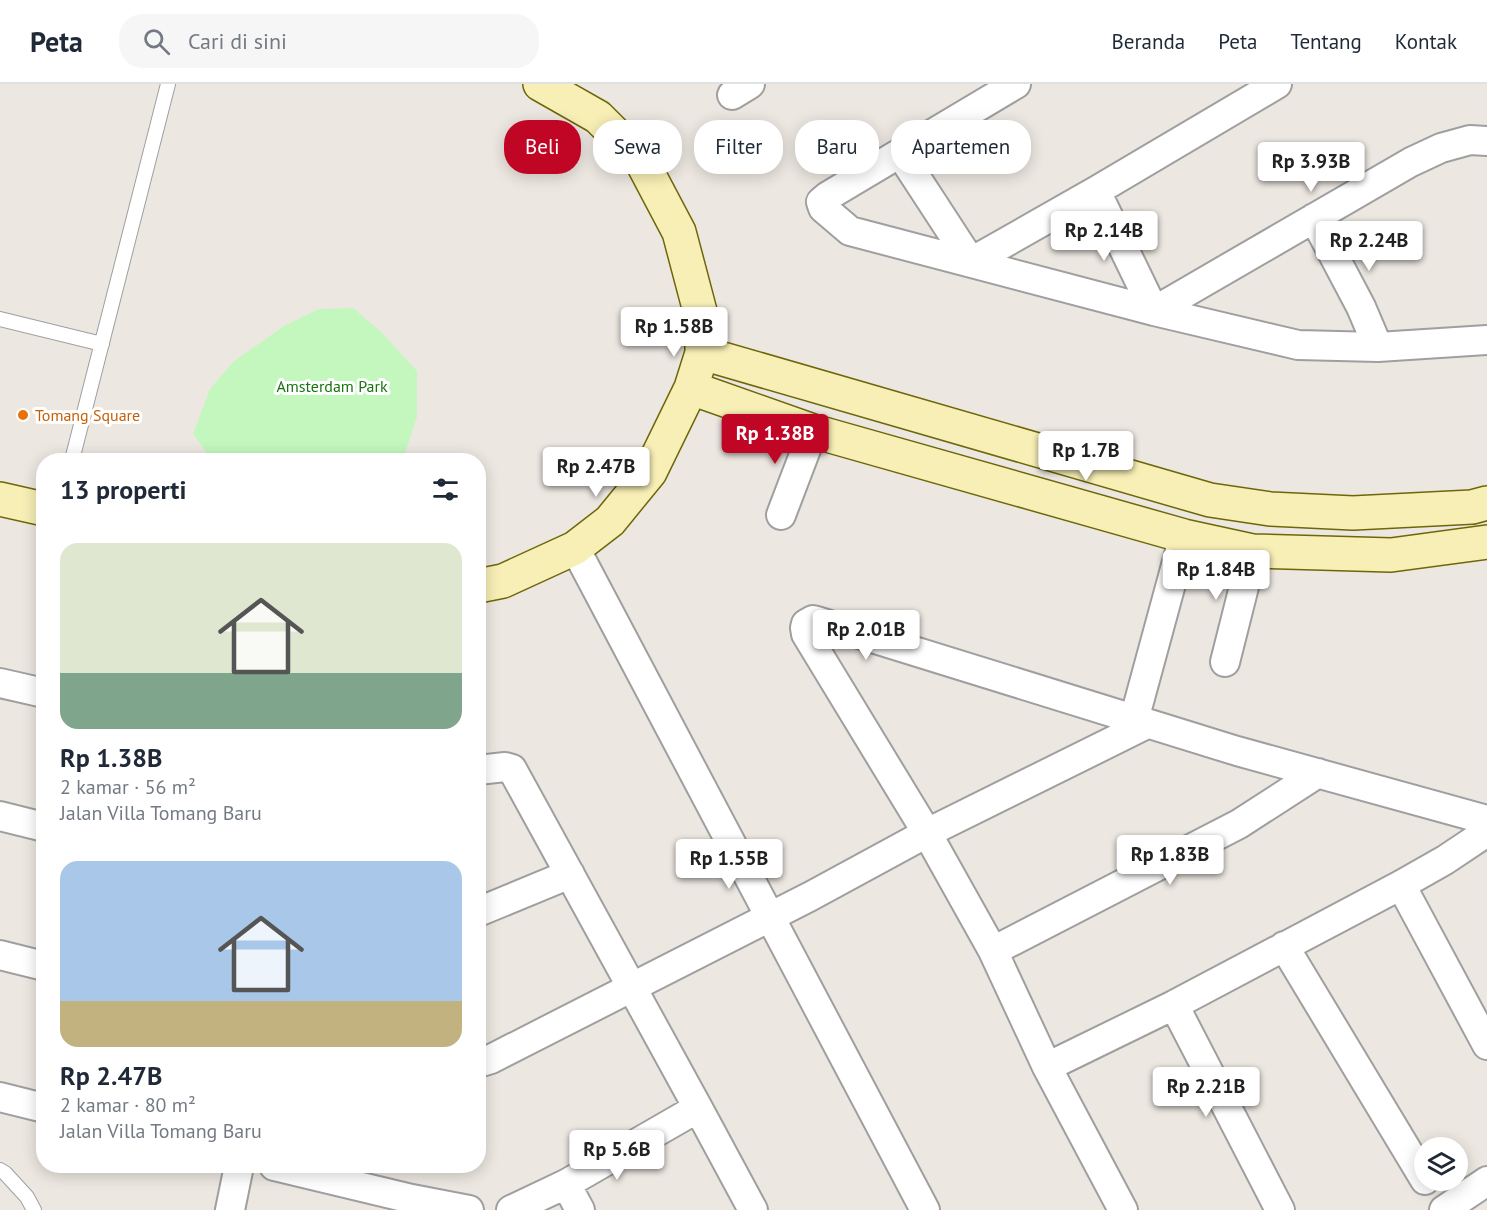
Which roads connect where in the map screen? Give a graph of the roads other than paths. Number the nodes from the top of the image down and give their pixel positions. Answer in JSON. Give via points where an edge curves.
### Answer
{"nodes":[{"id":1,"x":168,"y":84,"type":"edge"},
{"id":2,"x":540,"y":84,"type":"edge"},
{"id":3,"x":1016,"y":84,"type":"edge"},
{"id":4,"x":1276,"y":84,"type":"edge"},
{"id":5,"x":955,"y":120,"type":"edge"},
{"id":6,"x":1487,"y":141,"type":"edge"},
{"id":7,"x":891,"y":158,"type":"edge"},
{"id":8,"x":914,"y":174,"type":"edge"},
{"id":9,"x":1096,"y":191,"type":"junction"},
{"id":10,"x":1314,"y":218,"type":"junction"},
{"id":11,"x":971,"y":262,"type":"junction"},
{"id":12,"x":1154,"y":311,"type":"junction"},
{"id":13,"x":0,"y":319,"type":"edge"},
{"id":14,"x":1487,"y":340,"type":"edge"},
{"id":15,"x":102,"y":344,"type":"junction"},
{"id":16,"x":1378,"y":347,"type":"junction"},
{"id":17,"x":702,"y":353,"type":"junction"},
{"id":18,"x":691,"y":388,"type":"junction"},
{"id":19,"x":813,"y":431,"type":"junction"},
{"id":20,"x":74,"y":453,"type":"edge"},
{"id":21,"x":0,"y":499,"type":"edge"},
{"id":22,"x":1487,"y":503,"type":"edge"},
{"id":23,"x":36,"y":507,"type":"edge"},
{"id":24,"x":781,"y":515,"type":"dead end"},
{"id":25,"x":1184,"y":536,"type":"junction"},
{"id":26,"x":1487,"y":542,"type":"edge"},
{"id":27,"x":575,"y":548,"type":"junction"},
{"id":28,"x":1253,"y":551,"type":"junction"},
{"id":29,"x":486,"y":584,"type":"edge"},
{"id":30,"x":1225,"y":662,"type":"dead end"},
{"id":31,"x":1,"y":689,"type":"edge"},
{"id":32,"x":36,"y":692,"type":"edge"},
{"id":33,"x":1141,"y":722,"type":"junction"},
{"id":34,"x":486,"y":769,"type":"edge"},
{"id":35,"x":1318,"y":773,"type":"junction"},
{"id":36,"x":0,"y":816,"type":"edge"},
{"id":37,"x":1487,"y":820,"type":"edge"},
{"id":38,"x":36,"y":825,"type":"edge"},
{"id":39,"x":1487,"y":832,"type":"edge"},
{"id":40,"x":927,"y":833,"type":"junction"},
{"id":41,"x":570,"y":874,"type":"junction"},
{"id":42,"x":1401,"y":885,"type":"junction"},
{"id":43,"x":486,"y":909,"type":"edge"},
{"id":44,"x":770,"y":917,"type":"junction"},
{"id":45,"x":1284,"y":946,"type":"junction"},
{"id":46,"x":993,"y":951,"type":"junction"},
{"id":47,"x":0,"y":955,"type":"edge"},
{"id":48,"x":36,"y":964,"type":"edge"},
{"id":49,"x":633,"y":988,"type":"junction"},
{"id":50,"x":1174,"y":1005,"type":"junction"},
{"id":51,"x":1487,"y":1045,"type":"edge"},
{"id":52,"x":486,"y":1061,"type":"edge"},
{"id":53,"x":1047,"y":1067,"type":"junction"},
{"id":54,"x":0,"y":1097,"type":"edge"},
{"id":55,"x":36,"y":1106,"type":"edge"},
{"id":56,"x":698,"y":1108,"type":"junction"},
{"id":57,"x":1414,"y":1162,"type":"edge"},
{"id":58,"x":0,"y":1170,"type":"edge"},
{"id":59,"x":238,"y":1173,"type":"edge"},
{"id":60,"x":299,"y":1173,"type":"edge"},
{"id":61,"x":1487,"y":1181,"type":"edge"},
{"id":62,"x":566,"y":1184,"type":"junction"},
{"id":63,"x":1432,"y":1191,"type":"edge"},
{"id":64,"x":414,"y":1205,"type":"edge"},
{"id":65,"x":34,"y":1210,"type":"edge"},
{"id":66,"x":230,"y":1210,"type":"edge"},
{"id":67,"x":469,"y":1210,"type":"edge"},
{"id":68,"x":511,"y":1210,"type":"edge"},
{"id":69,"x":580,"y":1210,"type":"edge"},
{"id":70,"x":753,"y":1210,"type":"edge"},
{"id":71,"x":925,"y":1210,"type":"edge"},
{"id":72,"x":1123,"y":1210,"type":"edge"},
{"id":73,"x":1280,"y":1210,"type":"edge"},
{"id":74,"x":1444,"y":1210,"type":"edge"}],
"edges":[{"from":1,"to":15,"type":"lane"},
{"from":2,"to":17,"type":"street","via":[[598,117],[641,160],[679,232],[702,319]]},
{"from":3,"to":5,"type":"street"},
{"from":4,"to":9,"type":"street"},
{"from":6,"to":10,"type":"street","via":[[1470,140],[1441,148]]},
{"from":7,"to":11,"type":"street","via":[[828,196],[821,202],[823,208],[850,231]]},
{"from":8,"to":11,"type":"street"},
{"from":9,"to":11,"type":"street"},
{"from":9,"to":12,"type":"street"},
{"from":10,"to":12,"type":"street"},
{"from":10,"to":16,"type":"street"},
{"from":11,"to":12,"type":"street"},
{"from":12,"to":16,"type":"street","via":[[1298,345]]},
{"from":13,"to":15,"type":"lane"},
{"from":14,"to":16,"type":"street"},
{"from":15,"to":20,"type":"lane"},
{"from":17,"to":18,"type":"street"},
{"from":17,"to":22,"type":"street","via":[[1210,500],[1270,509],[1353,513]]},
{"from":18,"to":19,"type":"street"},
{"from":18,"to":27,"type":"street","via":[[650,472],[610,521]]},
{"from":19,"to":24,"type":"street"},
{"from":19,"to":25,"type":"street"},
{"from":21,"to":23,"type":"street"},
{"from":25,"to":28,"type":"street"},
{"from":25,"to":33,"type":"street"},
{"from":26,"to":28,"type":"street","via":[[1390,555]]},
{"from":27,"to":29,"type":"street","via":[[503,581]]},
{"from":27,"to":44,"type":"street"},
{"from":28,"to":30,"type":"street"},
{"from":31,"to":32,"type":"street"},
{"from":33,"to":35,"type":"street"},
{"from":33,"to":40,"type":"street"},
{"from":33,"to":40,"type":"street","via":[[809,621],[806,634]]},
{"from":34,"to":41,"type":"street","via":[[512,770]]},
{"from":35,"to":37,"type":"street"},
{"from":35,"to":46,"type":"street","via":[[1239,824]]},
{"from":36,"to":38,"type":"street"},
{"from":39,"to":42,"type":"street"},
{"from":40,"to":44,"type":"street"},
{"from":40,"to":46,"type":"street"},
{"from":41,"to":43,"type":"street"},
{"from":41,"to":49,"type":"street"},
{"from":42,"to":45,"type":"street"},
{"from":42,"to":51,"type":"street"},
{"from":44,"to":49,"type":"street"},
{"from":44,"to":71,"type":"street"},
{"from":45,"to":50,"type":"street"},
{"from":45,"to":57,"type":"street"},
{"from":46,"to":53,"type":"street"},
{"from":47,"to":48,"type":"street"},
{"from":49,"to":52,"type":"street"},
{"from":49,"to":56,"type":"street"},
{"from":50,"to":53,"type":"street"},
{"from":50,"to":73,"type":"street"},
{"from":53,"to":72,"type":"street"},
{"from":54,"to":55,"type":"street"},
{"from":56,"to":62,"type":"street"},
{"from":56,"to":70,"type":"street"},
{"from":58,"to":65,"type":"lane","via":[[27,1197]]},
{"from":59,"to":66,"type":"street"},
{"from":60,"to":64,"type":"street"},
{"from":61,"to":74,"type":"street"},
{"from":62,"to":68,"type":"street"},
{"from":62,"to":69,"type":"street"},
{"from":63,"to":74,"type":"street"},
{"from":64,"to":67,"type":"street"}]}
